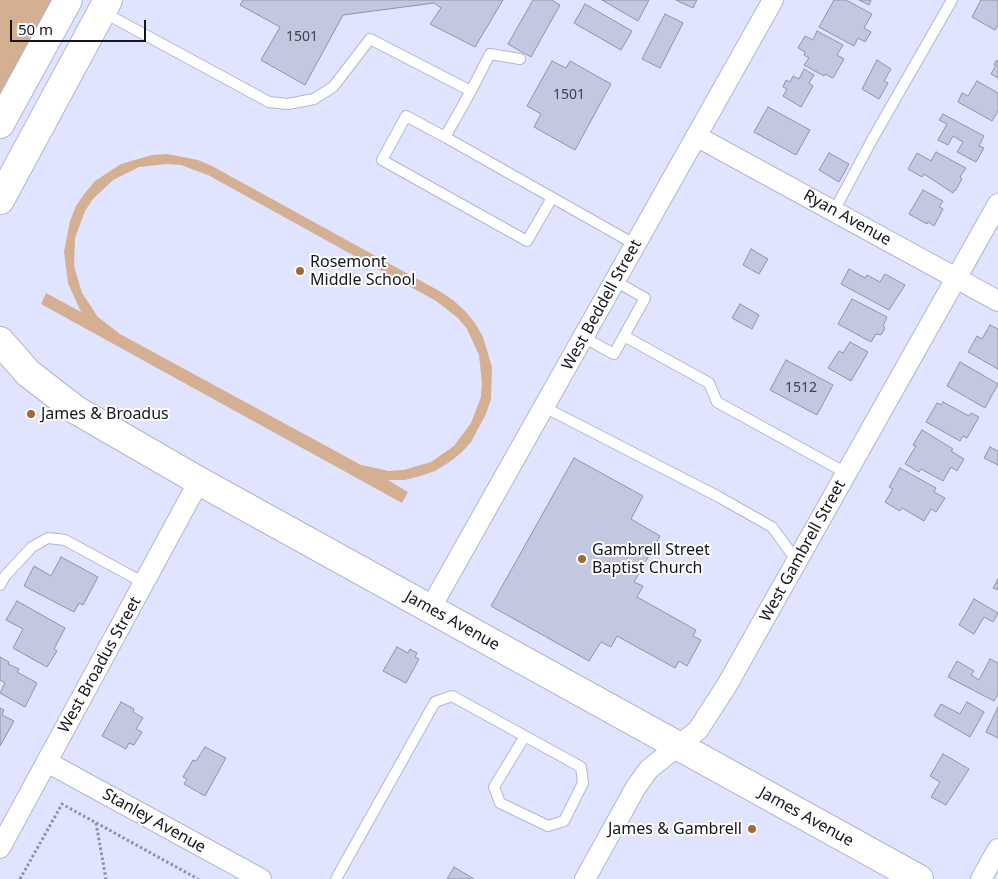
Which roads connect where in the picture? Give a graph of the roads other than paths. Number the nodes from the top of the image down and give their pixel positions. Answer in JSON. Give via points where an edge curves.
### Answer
{"nodes":[{"id":1,"x":68,"y":0,"type":"edge"},
{"id":2,"x":773,"y":0,"type":"edge"},
{"id":3,"x":952,"y":0,"type":"edge"},
{"id":4,"x":98,"y":4,"type":"edge"},
{"id":5,"x":520,"y":59,"type":"dead end"},
{"id":6,"x":471,"y":91,"type":"junction"},
{"id":7,"x":0,"y":124,"type":"edge"},
{"id":8,"x":696,"y":136,"type":"junction"},
{"id":9,"x":445,"y":138,"type":"junction"},
{"id":10,"x":552,"y":198,"type":"junction"},
{"id":11,"x":0,"y":200,"type":"edge"},
{"id":12,"x":998,"y":204,"type":"edge"},
{"id":13,"x":834,"y":211,"type":"junction"},
{"id":14,"x":636,"y":245,"type":"junction"},
{"id":15,"x":956,"y":278,"type":"junction"},
{"id":16,"x":615,"y":281,"type":"junction"},
{"id":17,"x":998,"y":300,"type":"edge"},
{"id":18,"x":624,"y":336,"type":"junction"},
{"id":19,"x":583,"y":337,"type":"junction"},
{"id":20,"x":0,"y":341,"type":"edge"},
{"id":21,"x":544,"y":407,"type":"junction"},
{"id":22,"x":846,"y":473,"type":"junction"},
{"id":23,"x":199,"y":482,"type":"junction"},
{"id":24,"x":797,"y":561,"type":"junction"},
{"id":25,"x":144,"y":583,"type":"junction"},
{"id":26,"x":0,"y":585,"type":"edge"},
{"id":27,"x":430,"y":609,"type":"junction"},
{"id":28,"x":525,"y":736,"type":"junction"},
{"id":29,"x":679,"y":746,"type":"junction"},
{"id":30,"x":47,"y":762,"type":"junction"},
{"id":31,"x":0,"y":848,"type":"edge"},
{"id":32,"x":998,"y":849,"type":"edge"},
{"id":33,"x":261,"y":879,"type":"edge"},
{"id":34,"x":336,"y":879,"type":"edge"},
{"id":35,"x":584,"y":879,"type":"edge"},
{"id":36,"x":919,"y":879,"type":"edge"},
{"id":37,"x":981,"y":879,"type":"edge"}],
"edges":[{"from":1,"to":7,"type":"main road"},
{"from":2,"to":8,"type":"street","name":"West Beddell Street"},
{"from":3,"to":13,"type":"lane"},
{"from":4,"to":6,"type":"lane","via":[[269,102],[288,104],[314,99],[333,87],[370,39]]},
{"from":4,"to":11,"type":"main road"},
{"from":5,"to":6,"type":"lane","via":[[490,54]]},
{"from":6,"to":9,"type":"lane"},
{"from":8,"to":13,"type":"street","name":"Ryan Avenue"},
{"from":8,"to":14,"type":"street","name":"West Beddell Street"},
{"from":9,"to":10,"type":"lane"},
{"from":9,"to":10,"type":"lane","via":[[406,116],[382,160],[527,242]]},
{"from":10,"to":14,"type":"lane"},
{"from":12,"to":15,"type":"street","name":"West Gambrell Street"},
{"from":13,"to":15,"type":"street","name":"Ryan Avenue"},
{"from":14,"to":16,"type":"street","name":"West Beddell Street"},
{"from":15,"to":17,"type":"street","name":"Ryan Avenue"},
{"from":15,"to":22,"type":"street","name":"West Gambrell Street"},
{"from":16,"to":18,"type":"lane","via":[[646,298]]},
{"from":16,"to":19,"type":"street","name":"West Beddell Street"},
{"from":18,"to":19,"type":"lane","via":[[614,354]]},
{"from":18,"to":22,"type":"lane","via":[[709,383],[717,402]]},
{"from":19,"to":21,"type":"street","name":"West Beddell Street"},
{"from":20,"to":23,"type":"main road","name":"James Avenue","via":[[28,373],[76,410]]},
{"from":21,"to":24,"type":"lane","via":[[772,527]]},
{"from":21,"to":27,"type":"street","name":"West Beddell Street"},
{"from":22,"to":24,"type":"street","name":"West Gambrell Street"},
{"from":23,"to":25,"type":"street","name":"West Broadus Street"},
{"from":23,"to":27,"type":"main road","name":"James Avenue"},
{"from":24,"to":29,"type":"street","name":"West Gambrell Street","via":[[713,707],[698,730]]},
{"from":25,"to":26,"type":"lane","via":[[65,540],[48,538],[32,547]]},
{"from":25,"to":30,"type":"street","name":"West Broadus Street"},
{"from":27,"to":29,"type":"main road","name":"James Avenue"},
{"from":28,"to":28,"type":"lane","via":[[581,767],[583,783],[564,821],[548,826],[500,803],[494,788]]},
{"from":28,"to":34,"type":"lane","via":[[452,696],[435,702]]},
{"from":29,"to":35,"type":"street","name":"West Gambrell Street","via":[[650,769],[636,787]]},
{"from":29,"to":36,"type":"main road","name":"James Avenue"},
{"from":30,"to":31,"type":"street","name":"West Broadus Street"},
{"from":30,"to":33,"type":"street","name":"Stanley Avenue"},
{"from":32,"to":37,"type":"street"}]}
